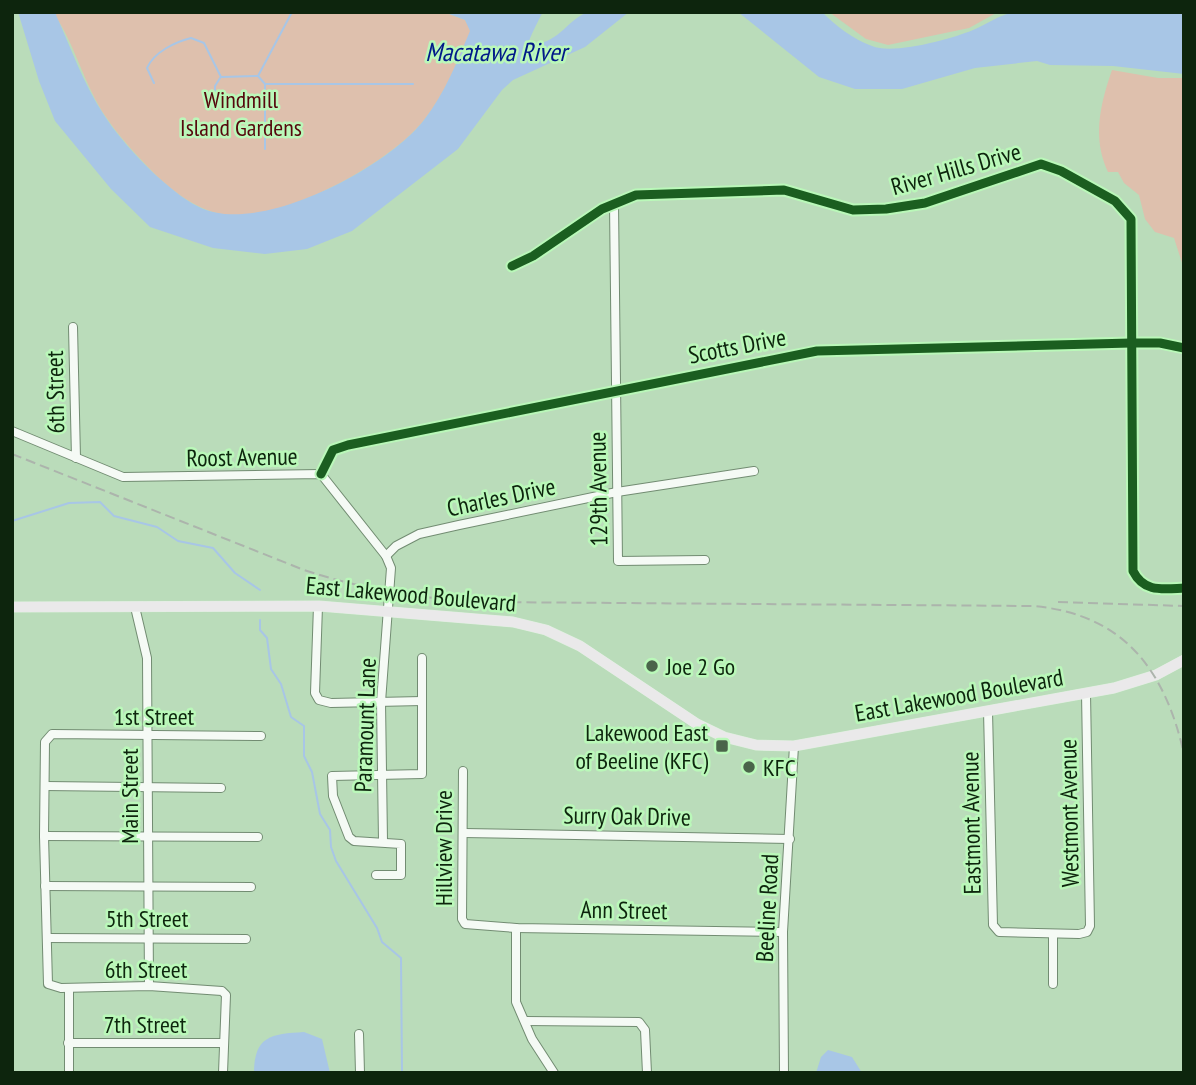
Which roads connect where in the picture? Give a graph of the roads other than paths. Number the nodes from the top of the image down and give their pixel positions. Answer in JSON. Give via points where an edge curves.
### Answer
{"nodes":[{"id":1,"x":614,"y":203,"type":"junction"},
{"id":2,"x":512,"y":266,"type":"dead end"},
{"id":3,"x":73,"y":327,"type":"dead end"},
{"id":4,"x":1131,"y":344,"type":"junction"},
{"id":5,"x":1184,"y":348,"type":"edge"},
{"id":6,"x":616,"y":392,"type":"junction"},
{"id":7,"x":12,"y":431,"type":"edge"},
{"id":8,"x":76,"y":458,"type":"junction"},
{"id":9,"x":754,"y":471,"type":"dead end"},
{"id":10,"x":321,"y":474,"type":"junction"},
{"id":11,"x":617,"y":492,"type":"junction"},
{"id":12,"x":386,"y":556,"type":"junction"},
{"id":13,"x":705,"y":560,"type":"dead end"},
{"id":14,"x":1184,"y":589,"type":"edge"},
{"id":15,"x":318,"y":606,"type":"junction"},
{"id":16,"x":12,"y":607,"type":"edge"},
{"id":17,"x":135,"y":607,"type":"junction"},
{"id":18,"x":390,"y":610,"type":"junction"},
{"id":19,"x":422,"y":658,"type":"dead end"},
{"id":20,"x":1184,"y":660,"type":"edge"},
{"id":21,"x":1086,"y":693,"type":"junction"},
{"id":22,"x":422,"y":701,"type":"junction"},
{"id":23,"x":381,"y":702,"type":"junction"},
{"id":24,"x":988,"y":711,"type":"junction"},
{"id":25,"x":148,"y":736,"type":"junction"},
{"id":26,"x":261,"y":736,"type":"dead end"},
{"id":27,"x":794,"y":746,"type":"junction"},
{"id":28,"x":463,"y":771,"type":"dead end"},
{"id":29,"x":381,"y":774,"type":"junction"},
{"id":30,"x":45,"y":786,"type":"junction"},
{"id":31,"x":149,"y":786,"type":"junction"},
{"id":32,"x":221,"y":788,"type":"dead end"},
{"id":33,"x":464,"y":833,"type":"junction"},
{"id":34,"x":44,"y":836,"type":"junction"},
{"id":35,"x":148,"y":836,"type":"junction"},
{"id":36,"x":258,"y":837,"type":"dead end"},
{"id":37,"x":790,"y":839,"type":"junction"},
{"id":38,"x":383,"y":841,"type":"junction"},
{"id":39,"x":376,"y":875,"type":"dead end"},
{"id":40,"x":46,"y":886,"type":"junction"},
{"id":41,"x":148,"y":886,"type":"junction"},
{"id":42,"x":251,"y":887,"type":"dead end"},
{"id":43,"x":464,"y":924,"type":"joint"},
{"id":44,"x":516,"y":928,"type":"junction"},
{"id":45,"x":783,"y":932,"type":"junction"},
{"id":46,"x":1053,"y":934,"type":"junction"},
{"id":47,"x":149,"y":937,"type":"junction"},
{"id":48,"x":47,"y":938,"type":"junction"},
{"id":49,"x":246,"y":939,"type":"dead end"},
{"id":50,"x":1053,"y":984,"type":"dead end"},
{"id":51,"x":149,"y":986,"type":"junction"},
{"id":52,"x":69,"y":989,"type":"junction"},
{"id":53,"x":525,"y":1021,"type":"junction"},
{"id":54,"x":359,"y":1034,"type":"dead end"},
{"id":55,"x":222,"y":1042,"type":"junction"},
{"id":56,"x":68,"y":1043,"type":"junction"},
{"id":57,"x":69,"y":1073,"type":"edge"},
{"id":58,"x":223,"y":1073,"type":"edge"},
{"id":59,"x":360,"y":1073,"type":"edge"},
{"id":60,"x":554,"y":1073,"type":"edge"},
{"id":61,"x":647,"y":1073,"type":"edge"},
{"id":62,"x":783,"y":1073,"type":"edge"}],
"edges":[{"from":1,"to":2,"type":"street","name":"River Hills Drive"},
{"from":1,"to":4,"type":"street","name":"River Hills Drive","via":[[636,195],[783,190],[852,210],[886,209],[925,203],[1041,164],[1071,176],[1128,212]]},
{"from":1,"to":6,"type":"street","name":"129th Avenue"},
{"from":3,"to":8,"type":"street","name":"6th Street"},
{"from":4,"to":5,"type":"street","name":"Scotts Drive"},
{"from":4,"to":6,"type":"street","name":"Scotts Drive","via":[[817,351]]},
{"from":4,"to":14,"type":"street","name":"River Hills Drive","via":[[1133,572],[1149,588]]},
{"from":6,"to":10,"type":"street","name":"Scotts Drive","via":[[348,445],[333,450]]},
{"from":6,"to":11,"type":"street","name":"129th Avenue"},
{"from":7,"to":8,"type":"street","name":"Roost Avenue"},
{"from":8,"to":10,"type":"street","name":"Roost Avenue","via":[[137,478]]},
{"from":9,"to":11,"type":"street","name":"Charles Drive"},
{"from":10,"to":12,"type":"street","name":"Roost Avenue"},
{"from":11,"to":12,"type":"street","name":"Charles Drive","via":[[419,534]]},
{"from":11,"to":13,"type":"street","name":"129th Avenue","via":[[618,561]]},
{"from":12,"to":18,"type":"street","name":"Roost Avenue","via":[[393,582]]},
{"from":15,"to":17,"type":"main road","name":"East Lakewood Boulevard"},
{"from":15,"to":18,"type":"main road","name":"East Lakewood Boulevard"},
{"from":15,"to":23,"type":"street","via":[[315,694],[325,703]]},
{"from":16,"to":17,"type":"main road","name":"East Lakewood Boulevard"},
{"from":17,"to":25,"type":"street","name":"Main Street","via":[[147,657]]},
{"from":18,"to":23,"type":"street","name":"Paramount Lane"},
{"from":18,"to":27,"type":"main road","name":"East Lakewood Boulevard","via":[[513,622],[546,630],[580,646],[717,734],[756,745]]},
{"from":19,"to":22,"type":"street"},
{"from":20,"to":21,"type":"main road","name":"East Lakewood Boulevard","via":[[1138,682]]},
{"from":21,"to":24,"type":"main road","name":"East Lakewood Boulevard"},
{"from":21,"to":46,"type":"street","name":"Westmont Avenue","via":[[1090,926],[1087,932]]},
{"from":22,"to":23,"type":"street"},
{"from":22,"to":29,"type":"street","via":[[422,774]]},
{"from":23,"to":29,"type":"street","name":"Paramount Lane"},
{"from":24,"to":27,"type":"main road","name":"East Lakewood Boulevard"},
{"from":24,"to":46,"type":"street","name":"Eastmont Avenue","via":[[993,925],[999,932]]},
{"from":25,"to":26,"type":"street","name":"1st Street"},
{"from":25,"to":30,"type":"street","name":"1st Street","via":[[52,734]]},
{"from":25,"to":31,"type":"street","name":"Main Street"},
{"from":27,"to":37,"type":"street","name":"Beeline Road"},
{"from":28,"to":33,"type":"street","name":"Hillview Drive"},
{"from":29,"to":38,"type":"street","name":"Paramount Lane"},
{"from":29,"to":38,"type":"street","via":[[332,776],[333,796],[349,837]]},
{"from":30,"to":31,"type":"street"},
{"from":30,"to":34,"type":"street"},
{"from":31,"to":32,"type":"street"},
{"from":31,"to":35,"type":"street","name":"Main Street"},
{"from":33,"to":37,"type":"street","name":"Surry Oak Drive"},
{"from":33,"to":43,"type":"street","name":"Hillview Drive"},
{"from":34,"to":35,"type":"street"},
{"from":34,"to":40,"type":"street"},
{"from":35,"to":36,"type":"street"},
{"from":35,"to":41,"type":"street","name":"Main Street"},
{"from":37,"to":45,"type":"street","name":"Beeline Road"},
{"from":38,"to":39,"type":"street","via":[[401,844],[401,876]]},
{"from":40,"to":41,"type":"street"},
{"from":40,"to":48,"type":"street"},
{"from":41,"to":42,"type":"street"},
{"from":41,"to":47,"type":"street","name":"Main Street"},
{"from":43,"to":44,"type":"street","name":"Ann Street"},
{"from":44,"to":45,"type":"street","name":"Ann Street"},
{"from":44,"to":53,"type":"street","via":[[516,1002]]},
{"from":45,"to":62,"type":"street","name":"Beeline Road"},
{"from":46,"to":50,"type":"street"},
{"from":47,"to":48,"type":"street","name":"5th Street"},
{"from":47,"to":49,"type":"street","name":"5th Street"},
{"from":47,"to":51,"type":"street","name":"Main Street"},
{"from":48,"to":52,"type":"street","via":[[48,984]]},
{"from":51,"to":52,"type":"street","name":"6th Street"},
{"from":51,"to":55,"type":"street","name":"6th Street","via":[[222,991],[226,995]]},
{"from":52,"to":56,"type":"street"},
{"from":53,"to":60,"type":"street"},
{"from":53,"to":61,"type":"street","via":[[639,1022],[645,1030]]},
{"from":54,"to":59,"type":"street"},
{"from":55,"to":56,"type":"street","name":"7th Street"},
{"from":55,"to":58,"type":"street"},
{"from":56,"to":57,"type":"street"}]}
